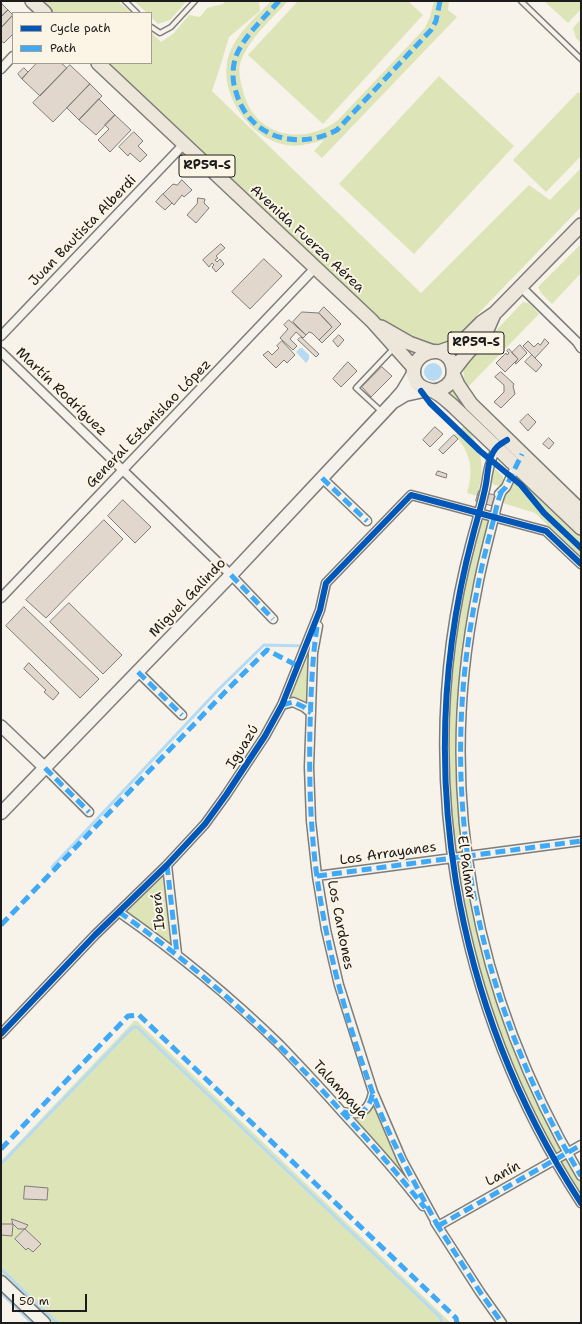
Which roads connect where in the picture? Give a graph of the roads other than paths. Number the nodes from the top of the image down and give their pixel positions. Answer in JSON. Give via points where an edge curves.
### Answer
{"nodes":[{"id":1,"x":32,"y":1,"type":"edge"},
{"id":2,"x":125,"y":1,"type":"edge"},
{"id":3,"x":195,"y":1,"type":"edge"},
{"id":4,"x":520,"y":1,"type":"edge"},
{"id":5,"x":44,"y":12,"type":"edge"},
{"id":6,"x":136,"y":12,"type":"edge"},
{"id":7,"x":152,"y":28,"type":"edge"},
{"id":8,"x":12,"y":57,"type":"edge"},
{"id":9,"x":581,"y":59,"type":"edge"},
{"id":10,"x":99,"y":64,"type":"edge"},
{"id":11,"x":1,"y":69,"type":"edge"},
{"id":12,"x":184,"y":144,"type":"junction"},
{"id":13,"x":581,"y":225,"type":"edge"},
{"id":14,"x":315,"y":268,"type":"junction"},
{"id":15,"x":520,"y":287,"type":"junction"},
{"id":16,"x":495,"y":313,"type":"junction"},
{"id":17,"x":373,"y":322,"type":"junction"},
{"id":18,"x":1,"y":336,"type":"edge"},
{"id":19,"x":580,"y":345,"type":"edge"},
{"id":20,"x":395,"y":347,"type":"junction"},
{"id":21,"x":1,"y":352,"type":"edge"},
{"id":22,"x":435,"y":352,"type":"junction"},
{"id":23,"x":414,"y":370,"type":"junction"},
{"id":24,"x":453,"y":372,"type":"junction"},
{"id":25,"x":430,"y":391,"type":"junction"},
{"id":26,"x":394,"y":401,"type":"junction"},
{"id":27,"x":383,"y":413,"type":"junction"},
{"id":28,"x":502,"y":444,"type":"junction"},
{"id":29,"x":519,"y":460,"type":"junction"},
{"id":30,"x":123,"y":470,"type":"junction"},
{"id":31,"x":322,"y":478,"type":"junction"},
{"id":32,"x":485,"y":486,"type":"junction"},
{"id":33,"x":502,"y":491,"type":"junction"},
{"id":34,"x":581,"y":511,"type":"edge"},
{"id":35,"x":479,"y":513,"type":"junction"},
{"id":36,"x":495,"y":517,"type":"junction"},
{"id":37,"x":367,"y":521,"type":"dead end"},
{"id":38,"x":581,"y":528,"type":"edge"},
{"id":39,"x":581,"y":564,"type":"edge"},
{"id":40,"x":231,"y":575,"type":"junction"},
{"id":41,"x":1,"y":598,"type":"edge"},
{"id":42,"x":320,"y":610,"type":"junction"},
{"id":43,"x":273,"y":619,"type":"dead end"},
{"id":44,"x":138,"y":672,"type":"junction"},
{"id":45,"x":282,"y":705,"type":"junction"},
{"id":46,"x":311,"y":713,"type":"junction"},
{"id":47,"x":182,"y":715,"type":"dead end"},
{"id":48,"x":1,"y":726,"type":"edge"},
{"id":49,"x":45,"y":768,"type":"junction"},
{"id":50,"x":89,"y":812,"type":"dead end"},
{"id":51,"x":1,"y":813,"type":"edge"},
{"id":52,"x":581,"y":841,"type":"edge"},
{"id":53,"x":468,"y":856,"type":"junction"},
{"id":54,"x":452,"y":858,"type":"junction"},
{"id":55,"x":167,"y":865,"type":"junction"},
{"id":56,"x":317,"y":876,"type":"junction"},
{"id":57,"x":119,"y":912,"type":"junction"},
{"id":58,"x":177,"y":954,"type":"junction"},
{"id":59,"x":1,"y":1034,"type":"edge"},
{"id":60,"x":373,"y":1092,"type":"junction"},
{"id":61,"x":343,"y":1112,"type":"junction"},
{"id":62,"x":581,"y":1145,"type":"edge"},
{"id":63,"x":568,"y":1153,"type":"junction"},
{"id":64,"x":554,"y":1160,"type":"junction"},
{"id":65,"x":581,"y":1176,"type":"edge"},
{"id":66,"x":581,"y":1203,"type":"edge"},
{"id":67,"x":438,"y":1226,"type":"junction"},
{"id":68,"x":1,"y":1282,"type":"edge"},
{"id":69,"x":44,"y":1323,"type":"edge"},
{"id":70,"x":502,"y":1323,"type":"edge"}],
"edges":[{"from":1,"to":5,"type":"main road"},
{"from":2,"to":6,"type":"lane"},
{"from":3,"to":7,"type":"lane","via":[[171,27],[160,33]]},
{"from":4,"to":9,"type":"lane"},
{"from":8,"to":11,"type":"street"},
{"from":10,"to":12,"type":"main road","name":"Avenida Fuerza Aérea","number":"RP59-S"},
{"from":12,"to":14,"type":"main road","name":"Avenida Fuerza Aérea","number":"RP59-S"},
{"from":12,"to":18,"type":"street","name":"Juan Bautista Alberdi"},
{"from":13,"to":15,"type":"main road","number":"RP59-S"},
{"from":14,"to":17,"type":"main road","name":"Avenida Fuerza Aérea","number":"RP59-S"},
{"from":14,"to":30,"type":"street","name":"General Estanislao López"},
{"from":15,"to":16,"type":"main road","number":"RP59-S"},
{"from":15,"to":19,"type":"street"},
{"from":16,"to":22,"type":"main road","number":"RP59-S","via":[[459,345]]},
{"from":16,"to":24,"type":"main road","number":"RP59-S","via":[[487,330]]},
{"from":17,"to":20,"type":"main road","name":"Avenida Fuerza Aérea","number":"RP59-S"},
{"from":17,"to":22,"type":"main road","name":"Avenida Fuerza Aérea","number":"RP59-S","via":[[409,343]]},
{"from":20,"to":23,"type":"main road","name":"Avenida Fuerza Aérea","number":"RP59-S"},
{"from":20,"to":27,"type":"lane","via":[[356,388]]},
{"from":21,"to":30,"type":"street","name":"Martín Rodríguez"},
{"from":22,"to":23,"type":"main road","via":[[419,357]]},
{"from":22,"to":24,"type":"main road","name":"Avenida Fuerza Aérea","via":[[450,359]]},
{"from":23,"to":25,"type":"main road","name":"Avenida Fuerza Aérea","number":"RP59-S","via":[[418,383]]},
{"from":23,"to":26,"type":"main road","name":"Miguel Galindo"},
{"from":24,"to":25,"type":"main road","number":"RP59-S","via":[[449,385],[438,391]]},
{"from":24,"to":28,"type":"main road","name":"Avenida Fuerza Aérea","via":[[471,404]]},
{"from":25,"to":26,"type":"main road","name":"Miguel Galindo"},
{"from":25,"to":28,"type":"main road","name":"Avenida Fuerza Aérea"},
{"from":26,"to":27,"type":"main road","name":"Miguel Galindo"},
{"from":27,"to":31,"type":"main road","name":"Miguel Galindo"},
{"from":28,"to":29,"type":"main road","name":"Avenida Fuerza Aérea"},
{"from":28,"to":32,"type":"street","name":"El Palmar","via":[[490,460]]},
{"from":29,"to":33,"type":"street","name":"El Palmar"},
{"from":29,"to":34,"type":"main road","name":"Avenida Fuerza Aérea"},
{"from":29,"to":38,"type":"main road","name":"Avenida Fuerza Aérea"},
{"from":30,"to":40,"type":"street","name":"Martín Rodríguez"},
{"from":30,"to":41,"type":"street","name":"General Estanislao López"},
{"from":31,"to":37,"type":"street"},
{"from":31,"to":40,"type":"main road","name":"Miguel Galindo"},
{"from":32,"to":35,"type":"street","name":"El Palmar"},
{"from":32,"to":35,"type":"street","name":"El Palmar","via":[[478,502]]},
{"from":33,"to":36,"type":"street","name":"El Palmar"},
{"from":33,"to":36,"type":"street","name":"El Palmar","via":[[497,496]]},
{"from":35,"to":36,"type":"street"},
{"from":35,"to":42,"type":"street","name":"Iguazú","via":[[411,495],[326,583]]},
{"from":35,"to":54,"type":"street","name":"El Palmar","via":[[466,561],[449,660],[444,760]]},
{"from":36,"to":39,"type":"street","via":[[546,531]]},
{"from":36,"to":53,"type":"street","name":"El Palmar","via":[[472,613],[464,682],[461,759]]},
{"from":40,"to":43,"type":"street","name":"Martín Rodríguez"},
{"from":40,"to":44,"type":"main road","name":"Miguel Galindo"},
{"from":42,"to":45,"type":"street","name":"Iguazú"},
{"from":42,"to":46,"type":"street","name":"Los Cardones","via":[[313,653]]},
{"from":44,"to":47,"type":"street"},
{"from":44,"to":49,"type":"main road","name":"Miguel Galindo"},
{"from":45,"to":46,"type":"street","via":[[293,702],[304,706]]},
{"from":45,"to":55,"type":"street","name":"Iguazú","via":[[226,796],[205,824]]},
{"from":46,"to":56,"type":"street","name":"Los Cardones","via":[[309,767]]},
{"from":48,"to":49,"type":"street"},
{"from":49,"to":50,"type":"street"},
{"from":49,"to":51,"type":"main road","name":"Miguel Galindo"},
{"from":52,"to":53,"type":"street","name":"Los Arrayanes"},
{"from":53,"to":54,"type":"street","name":"Los Arrayanes"},
{"from":53,"to":63,"type":"street","name":"El Palmar","via":[[484,945],[508,1024],[546,1113]]},
{"from":54,"to":56,"type":"street","name":"Los Arrayanes"},
{"from":54,"to":64,"type":"street","name":"El Palmar","via":[[459,904],[481,993],[516,1085]]},
{"from":55,"to":57,"type":"street","name":"Iguazú"},
{"from":55,"to":58,"type":"street","name":"Iberá"},
{"from":56,"to":60,"type":"street","name":"Los Cardones","via":[[339,985]]},
{"from":57,"to":58,"type":"street","name":"Talampaya"},
{"from":57,"to":59,"type":"street","name":"Iguazú"},
{"from":58,"to":61,"type":"street","name":"Talampaya","via":[[246,1013]]},
{"from":60,"to":61,"type":"street","via":[[371,1103],[364,1111],[353,1114]]},
{"from":60,"to":67,"type":"street","name":"Los Cardones","via":[[402,1160]]},
{"from":61,"to":67,"type":"street","name":"Talampaya","via":[[408,1186]]},
{"from":62,"to":63,"type":"street","name":"Lanín"},
{"from":63,"to":64,"type":"street","name":"Lanín"},
{"from":63,"to":65,"type":"street","name":"El Palmar"},
{"from":64,"to":66,"type":"street","name":"El Palmar"},
{"from":64,"to":67,"type":"street","name":"Lanín"},
{"from":67,"to":70,"type":"street","name":"Talampaya"},
{"from":68,"to":69,"type":"main road"}]}
